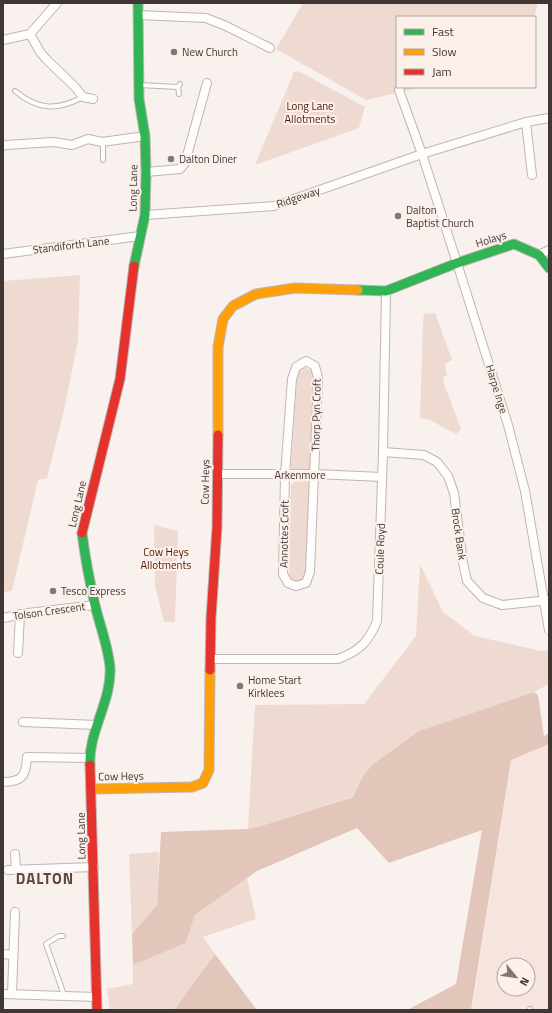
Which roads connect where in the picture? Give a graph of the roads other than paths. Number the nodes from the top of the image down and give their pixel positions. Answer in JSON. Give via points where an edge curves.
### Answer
{"nodes":[{"id":1,"x":57,"y":3,"type":"edge"},
{"id":2,"x":138,"y":3,"type":"edge"},
{"id":3,"x":138,"y":15,"type":"junction"},
{"id":4,"x":30,"y":34,"type":"junction"},
{"id":5,"x":3,"y":40,"type":"edge"},
{"id":6,"x":270,"y":48,"type":"dead end"},
{"id":7,"x":208,"y":83,"type":"dead end"},
{"id":8,"x":139,"y":85,"type":"junction"},
{"id":9,"x":400,"y":88,"type":"edge"},
{"id":10,"x":15,"y":91,"type":"dead end"},
{"id":11,"x":179,"y":94,"type":"dead end"},
{"id":12,"x":83,"y":97,"type":"junction"},
{"id":13,"x":93,"y":99,"type":"dead end"},
{"id":14,"x":549,"y":118,"type":"edge"},
{"id":15,"x":526,"y":122,"type":"junction"},
{"id":16,"x":145,"y":136,"type":"junction"},
{"id":17,"x":103,"y":141,"type":"junction"},
{"id":18,"x":3,"y":146,"type":"edge"},
{"id":19,"x":422,"y":154,"type":"junction"},
{"id":20,"x":103,"y":160,"type":"dead end"},
{"id":21,"x":146,"y":172,"type":"junction"},
{"id":22,"x":532,"y":175,"type":"dead end"},
{"id":23,"x":145,"y":215,"type":"junction"},
{"id":24,"x":140,"y":236,"type":"junction"},
{"id":25,"x":549,"y":250,"type":"edge"},
{"id":26,"x":3,"y":254,"type":"edge"},
{"id":27,"x":540,"y":255,"type":"junction"},
{"id":28,"x":457,"y":263,"type":"junction"},
{"id":29,"x":549,"y":268,"type":"edge"},
{"id":30,"x":386,"y":291,"type":"junction"},
{"id":31,"x":383,"y":452,"type":"junction"},
{"id":32,"x":218,"y":474,"type":"junction"},
{"id":33,"x":314,"y":474,"type":"junction"},
{"id":34,"x":285,"y":475,"type":"junction"},
{"id":35,"x":382,"y":477,"type":"junction"},
{"id":36,"x":546,"y":601,"type":"edge"},
{"id":37,"x":96,"y":605,"type":"junction"},
{"id":38,"x":20,"y":614,"type":"junction"},
{"id":39,"x":3,"y":618,"type":"edge"},
{"id":40,"x":549,"y":630,"type":"edge"},
{"id":41,"x":18,"y":653,"type":"dead end"},
{"id":42,"x":210,"y":659,"type":"junction"},
{"id":43,"x":23,"y":722,"type":"dead end"},
{"id":44,"x":97,"y":725,"type":"junction"},
{"id":45,"x":90,"y":758,"type":"junction"},
{"id":46,"x":3,"y":782,"type":"edge"},
{"id":47,"x":92,"y":789,"type":"junction"},
{"id":48,"x":15,"y":854,"type":"dead end"},
{"id":49,"x":94,"y":867,"type":"junction"},
{"id":50,"x":15,"y":912,"type":"dead end"},
{"id":51,"x":63,"y":936,"type":"dead end"},
{"id":52,"x":3,"y":954,"type":"edge"},
{"id":53,"x":13,"y":955,"type":"junction"},
{"id":54,"x":7,"y":994,"type":"edge"},
{"id":55,"x":64,"y":996,"type":"junction"},
{"id":56,"x":96,"y":998,"type":"junction"},
{"id":57,"x":97,"y":1010,"type":"edge"}],
"edges":[{"from":1,"to":4,"type":"street"},
{"from":2,"to":3,"type":"street","name":"Long Lane"},
{"from":3,"to":6,"type":"street","via":[[206,18]]},
{"from":3,"to":8,"type":"street","name":"Long Lane"},
{"from":4,"to":5,"type":"street"},
{"from":4,"to":12,"type":"street","via":[[43,55]]},
{"from":7,"to":21,"type":"street","via":[[185,163],[180,169]]},
{"from":8,"to":11,"type":"lane","via":[[179,86]]},
{"from":8,"to":16,"type":"street","name":"Long Lane"},
{"from":9,"to":19,"type":"street"},
{"from":10,"to":12,"type":"lane","via":[[27,101],[61,107]]},
{"from":12,"to":13,"type":"street"},
{"from":14,"to":15,"type":"street","name":"Ridgeway"},
{"from":15,"to":19,"type":"street","name":"Ridgeway"},
{"from":15,"to":22,"type":"street"},
{"from":16,"to":17,"type":"street"},
{"from":16,"to":21,"type":"street","name":"Long Lane"},
{"from":17,"to":18,"type":"street","via":[[88,139],[72,145],[54,142]]},
{"from":17,"to":20,"type":"lane"},
{"from":19,"to":23,"type":"street","name":"Ridgeway","via":[[274,206]]},
{"from":19,"to":28,"type":"street","name":"Harpe Inge"},
{"from":21,"to":23,"type":"street","name":"Long Lane"},
{"from":23,"to":24,"type":"street","name":"Long Lane"},
{"from":24,"to":26,"type":"street","name":"Standiforth Lane"},
{"from":24,"to":37,"type":"street","name":"Long Lane","via":[[120,379],[82,534]]},
{"from":25,"to":27,"type":"street"},
{"from":27,"to":28,"type":"street","name":"Holays","via":[[514,244]]},
{"from":27,"to":29,"type":"street"},
{"from":28,"to":30,"type":"street","name":"Cow Heys"},
{"from":28,"to":36,"type":"street","name":"Harpe Inge","via":[[508,425],[525,491]]},
{"from":30,"to":31,"type":"street","name":"Coule Royd"},
{"from":30,"to":32,"type":"street","name":"Cow Heys","via":[[295,288],[256,294],[233,306],[224,319],[218,348]]},
{"from":31,"to":35,"type":"street","name":"Coule Royd"},
{"from":31,"to":36,"type":"street","name":"Brock Bank","via":[[424,455],[437,462],[448,476],[454,493],[467,581],[483,598],[502,605]]},
{"from":32,"to":34,"type":"street","name":"Arkenmore"},
{"from":32,"to":42,"type":"street","name":"Cow Heys"},
{"from":33,"to":34,"type":"street","name":"Arkenmore"},
{"from":33,"to":34,"type":"street","name":"Annottes Croft","via":[[310,572],[306,583],[296,586],[288,583],[283,574]]},
{"from":33,"to":34,"type":"street","name":"Thorp Pyn Croft","via":[[318,378],[315,366],[306,361],[296,367],[292,379]]},
{"from":33,"to":35,"type":"street","name":"Arkenmore"},
{"from":35,"to":42,"type":"street","name":"Coule Royd","via":[[377,621],[371,636],[349,655],[338,659]]},
{"from":36,"to":40,"type":"street","name":"Harpe Inge"},
{"from":37,"to":38,"type":"street","name":"Tolson Crescent"},
{"from":37,"to":44,"type":"street","name":"Long Lane","via":[[110,668],[107,694]]},
{"from":38,"to":39,"type":"street","name":"Tolson Crescent"},
{"from":38,"to":41,"type":"street","via":[[23,633]]},
{"from":42,"to":47,"type":"street","name":"Cow Heys","via":[[209,770],[202,783],[192,787]]},
{"from":43,"to":44,"type":"street"},
{"from":44,"to":45,"type":"street","name":"Long Lane"},
{"from":45,"to":46,"type":"street","via":[[27,757],[26,770],[22,778]]},
{"from":45,"to":47,"type":"street","name":"Long Lane"},
{"from":47,"to":49,"type":"street","name":"Long Lane"},
{"from":48,"to":49,"type":"street","via":[[12,870]]},
{"from":49,"to":56,"type":"street","name":"Long Lane"},
{"from":50,"to":53,"type":"street"},
{"from":51,"to":55,"type":"lane","via":[[46,944]]},
{"from":52,"to":53,"type":"street"},
{"from":53,"to":54,"type":"street"},
{"from":54,"to":55,"type":"street"},
{"from":55,"to":56,"type":"street"},
{"from":56,"to":57,"type":"street","name":"Long Lane"}]}
